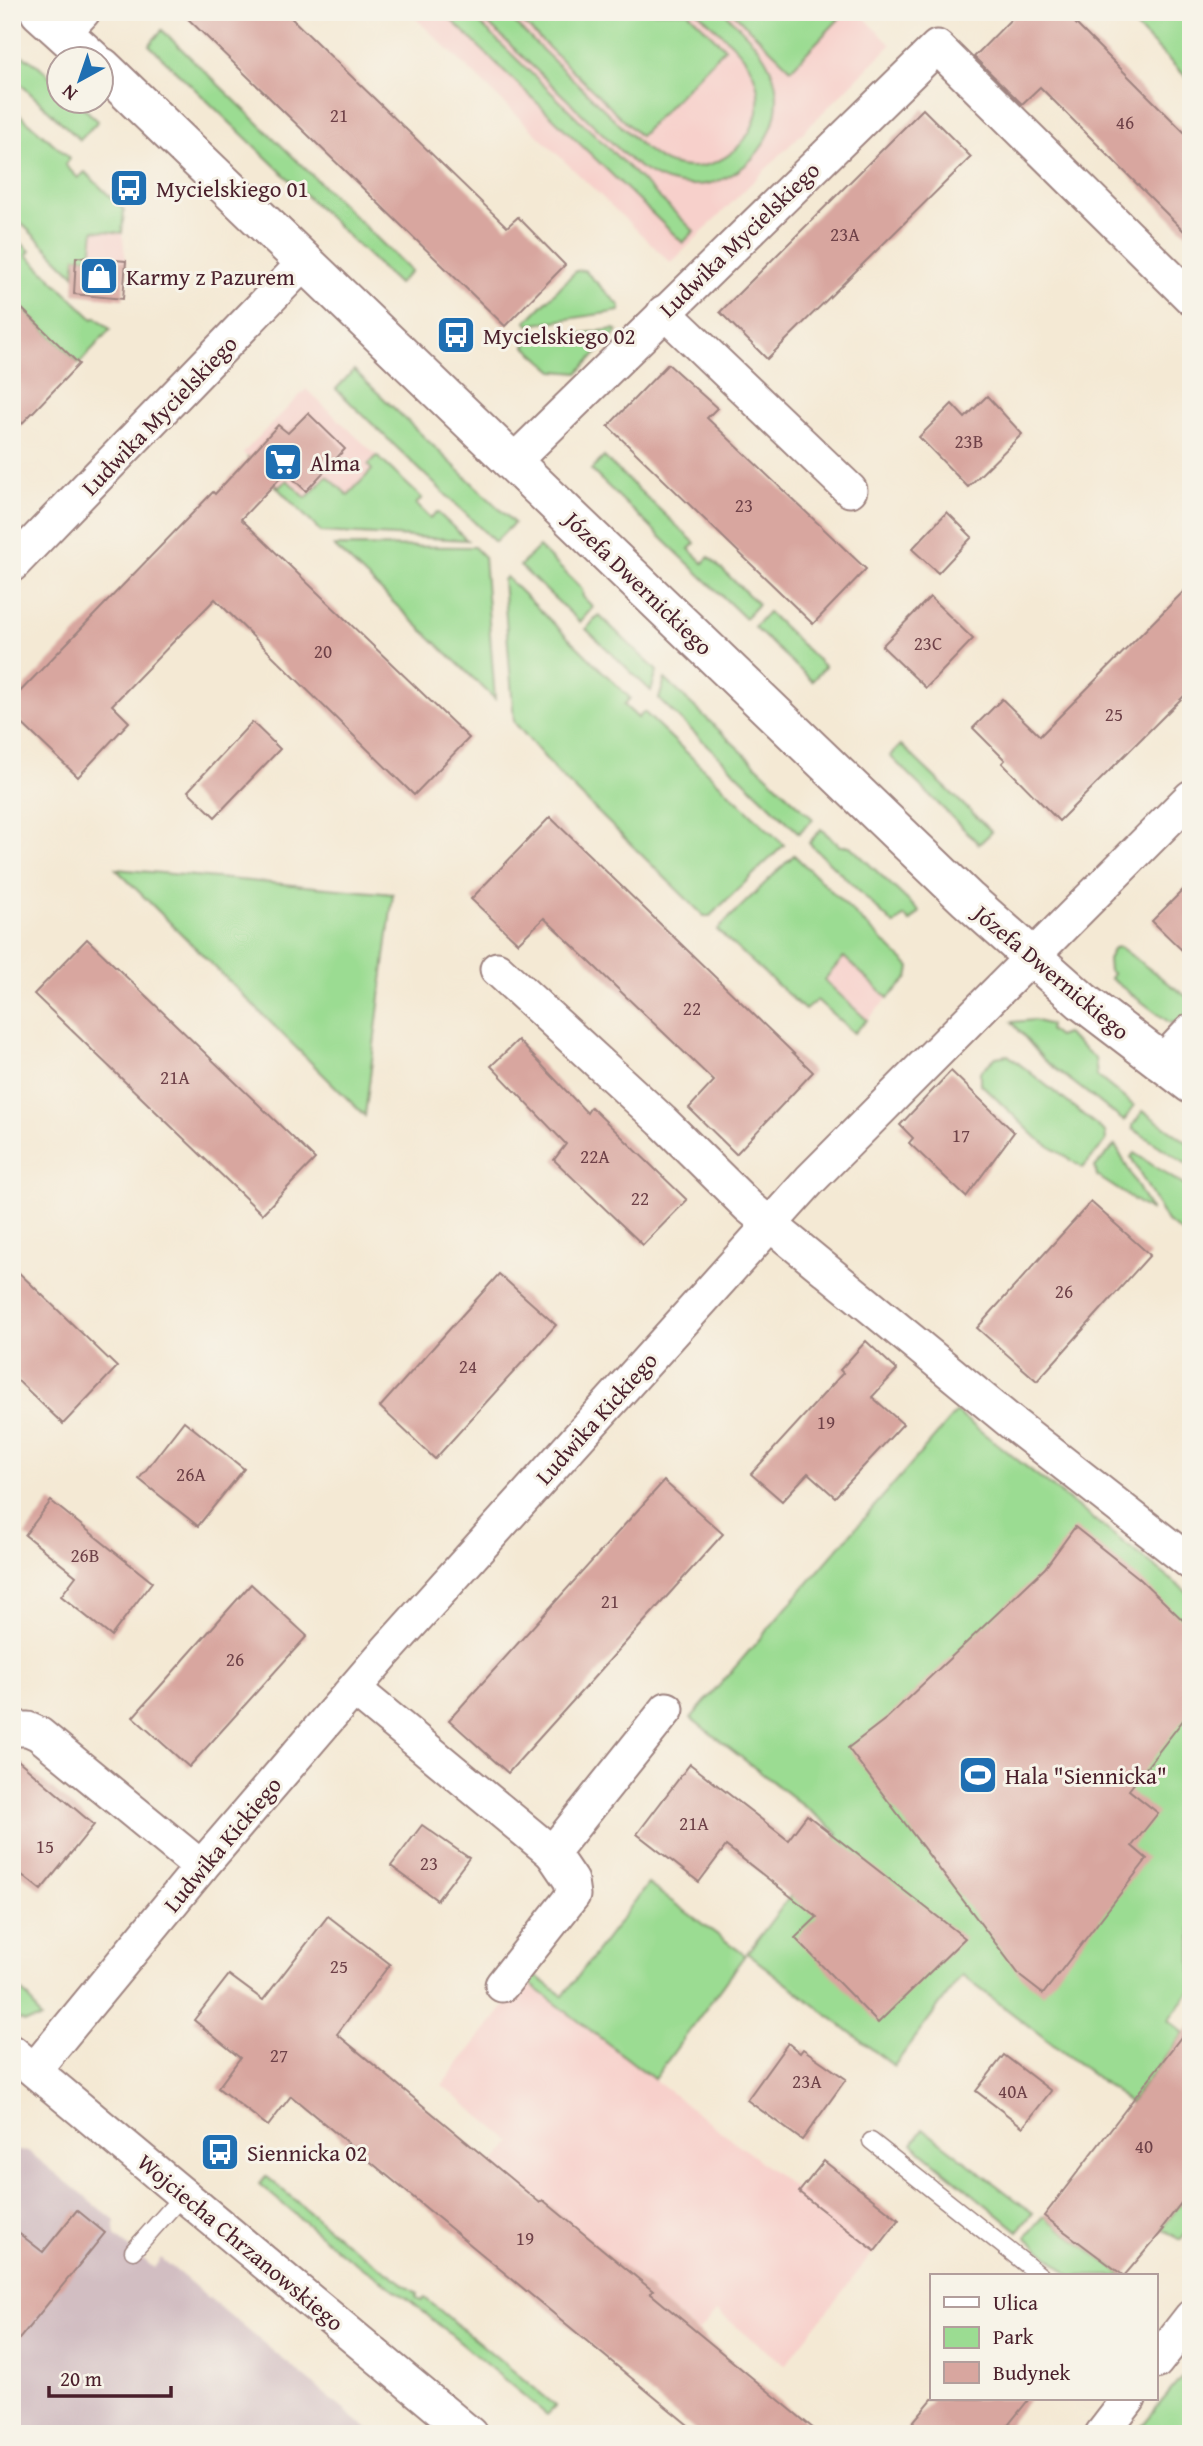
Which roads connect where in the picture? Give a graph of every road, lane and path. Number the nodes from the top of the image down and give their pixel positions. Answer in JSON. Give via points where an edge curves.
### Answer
{"nodes":[{"id":1,"x":62,"y":19,"type":"edge"},
{"id":2,"x":82,"y":46,"type":"edge"},
{"id":3,"x":116,"y":82,"type":"edge"},
{"id":4,"x":304,"y":263,"type":"junction"},
{"id":5,"x":1191,"y":298,"type":"edge"},
{"id":6,"x":664,"y":312,"type":"junction"},
{"id":7,"x":513,"y":462,"type":"junction"},
{"id":8,"x":850,"y":490,"type":"dead end"},
{"id":9,"x":12,"y":565,"type":"edge"},
{"id":10,"x":1191,"y":797,"type":"edge"},
{"id":11,"x":1032,"y":958,"type":"junction"},
{"id":12,"x":497,"y":970,"type":"dead end"},
{"id":13,"x":1191,"y":1031,"type":"edge"},
{"id":14,"x":1176,"y":1073,"type":"edge"},
{"id":15,"x":771,"y":1224,"type":"junction"},
{"id":16,"x":1191,"y":1563,"type":"edge"},
{"id":17,"x":354,"y":1689,"type":"junction"},
{"id":18,"x":667,"y":1709,"type":"dead end"},
{"id":19,"x":12,"y":1729,"type":"edge"},
{"id":20,"x":552,"y":1853,"type":"junction"},
{"id":21,"x":201,"y":1867,"type":"junction"},
{"id":22,"x":502,"y":1985,"type":"dead end"},
{"id":23,"x":23,"y":2061,"type":"edge"},
{"id":24,"x":871,"y":2141,"type":"dead end"},
{"id":25,"x":184,"y":2194,"type":"junction"},
{"id":26,"x":133,"y":2251,"type":"dead end"},
{"id":27,"x":1038,"y":2274,"type":"edge"},
{"id":28,"x":1191,"y":2317,"type":"edge"},
{"id":29,"x":1158,"y":2359,"type":"edge"},
{"id":30,"x":1128,"y":2400,"type":"edge"},
{"id":31,"x":470,"y":2434,"type":"edge"},
{"id":32,"x":1102,"y":2434,"type":"edge"}],
"edges":[{"from":1,"to":2,"type":"street"},
{"from":3,"to":4,"type":"street","name":"Józefa Dwernickiego"},
{"from":4,"to":7,"type":"street","name":"Józefa Dwernickiego"},
{"from":4,"to":9,"type":"street","name":"Ludwika Mycielskiego"},
{"from":5,"to":6,"type":"street","name":"Ludwika Mycielskiego","via":[[937,47]]},
{"from":6,"to":7,"type":"street","name":"Ludwika Mycielskiego"},
{"from":6,"to":8,"type":"street"},
{"from":7,"to":11,"type":"street","name":"Józefa Dwernickiego"},
{"from":10,"to":11,"type":"street","name":"Ludwika Kickiego"},
{"from":11,"to":14,"type":"street","name":"Józefa Dwernickiego"},
{"from":11,"to":15,"type":"street","name":"Ludwika Kickiego","via":[[974,1012]]},
{"from":12,"to":15,"type":"street"},
{"from":13,"to":14,"type":"street"},
{"from":15,"to":16,"type":"street"},
{"from":15,"to":17,"type":"street","name":"Ludwika Kickiego"},
{"from":17,"to":20,"type":"street"},
{"from":17,"to":21,"type":"street","name":"Ludwika Kickiego"},
{"from":18,"to":20,"type":"street"},
{"from":19,"to":21,"type":"street","via":[[39,1734]]},
{"from":20,"to":22,"type":"street","via":[[571,1881],[573,1895]]},
{"from":21,"to":23,"type":"street","name":"Ludwika Kickiego"},
{"from":23,"to":25,"type":"street","name":"Wojciecha Chrzanowskiego"},
{"from":24,"to":27,"type":"lane"},
{"from":25,"to":26,"type":"lane"},
{"from":25,"to":31,"type":"street","name":"Wojciecha Chrzanowskiego"},
{"from":28,"to":29,"type":"street"},
{"from":30,"to":32,"type":"street"}]}
